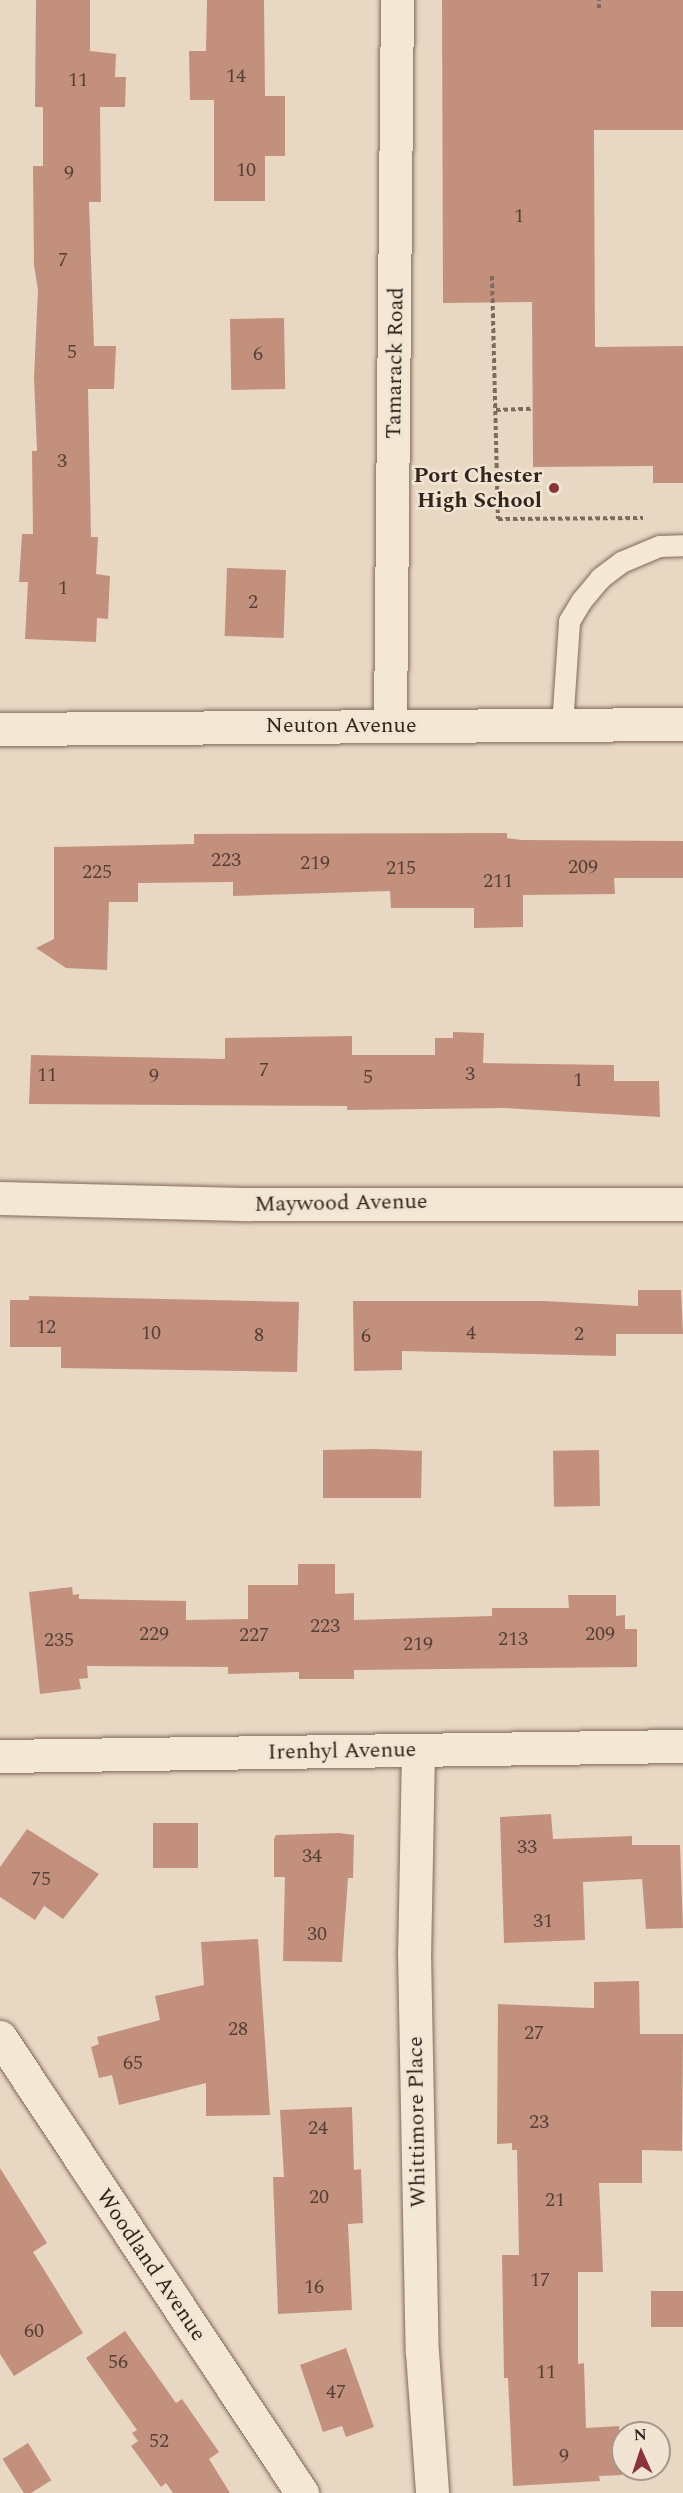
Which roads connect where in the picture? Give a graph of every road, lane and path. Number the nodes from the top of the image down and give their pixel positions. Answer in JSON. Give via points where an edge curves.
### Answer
{"nodes":[{"id":1,"x":397,"y":0,"type":"edge"},
{"id":2,"x":599,"y":0,"type":"edge"},
{"id":3,"x":599,"y":8,"type":"dead end"},
{"id":4,"x":492,"y":276,"type":"dead end"},
{"id":5,"x":532,"y":409,"type":"dead end"},
{"id":6,"x":495,"y":410,"type":"junction"},
{"id":7,"x":648,"y":518,"type":"dead end"},
{"id":8,"x":683,"y":545,"type":"edge"},
{"id":9,"x":683,"y":724,"type":"edge"},
{"id":10,"x":390,"y":725,"type":"junction"},
{"id":11,"x":562,"y":725,"type":"junction"},
{"id":12,"x":0,"y":729,"type":"edge"},
{"id":13,"x":0,"y":1198,"type":"edge"},
{"id":14,"x":683,"y":1204,"type":"edge"},
{"id":15,"x":683,"y":1746,"type":"edge"},
{"id":16,"x":418,"y":1751,"type":"junction"},
{"id":17,"x":0,"y":1755,"type":"edge"},
{"id":18,"x":0,"y":2037,"type":"edge"},
{"id":19,"x":302,"y":2493,"type":"edge"},
{"id":20,"x":432,"y":2493,"type":"edge"}],
"edges":[{"from":1,"to":10,"type":"street","name":"Tamarack Road"},
{"from":2,"to":3,"type":"path"},
{"from":4,"to":6,"type":"path"},
{"from":5,"to":6,"type":"path"},
{"from":6,"to":7,"type":"path","via":[[498,519]]},
{"from":8,"to":11,"type":"lane","via":[[659,546],[621,562],[581,600],[568,621]]},
{"from":9,"to":11,"type":"street","name":"Neuton Avenue"},
{"from":10,"to":11,"type":"street","name":"Neuton Avenue"},
{"from":10,"to":12,"type":"street","name":"Neuton Avenue"},
{"from":13,"to":14,"type":"street","name":"Maywood Avenue","via":[[251,1204]]},
{"from":15,"to":16,"type":"street","name":"Irenhyl Avenue"},
{"from":16,"to":17,"type":"street","name":"Irenhyl Avenue"},
{"from":16,"to":20,"type":"street","name":"Whittimore Place","via":[[414,1952],[422,2352]]},
{"from":18,"to":19,"type":"street","name":"Woodland Avenue"}]}
